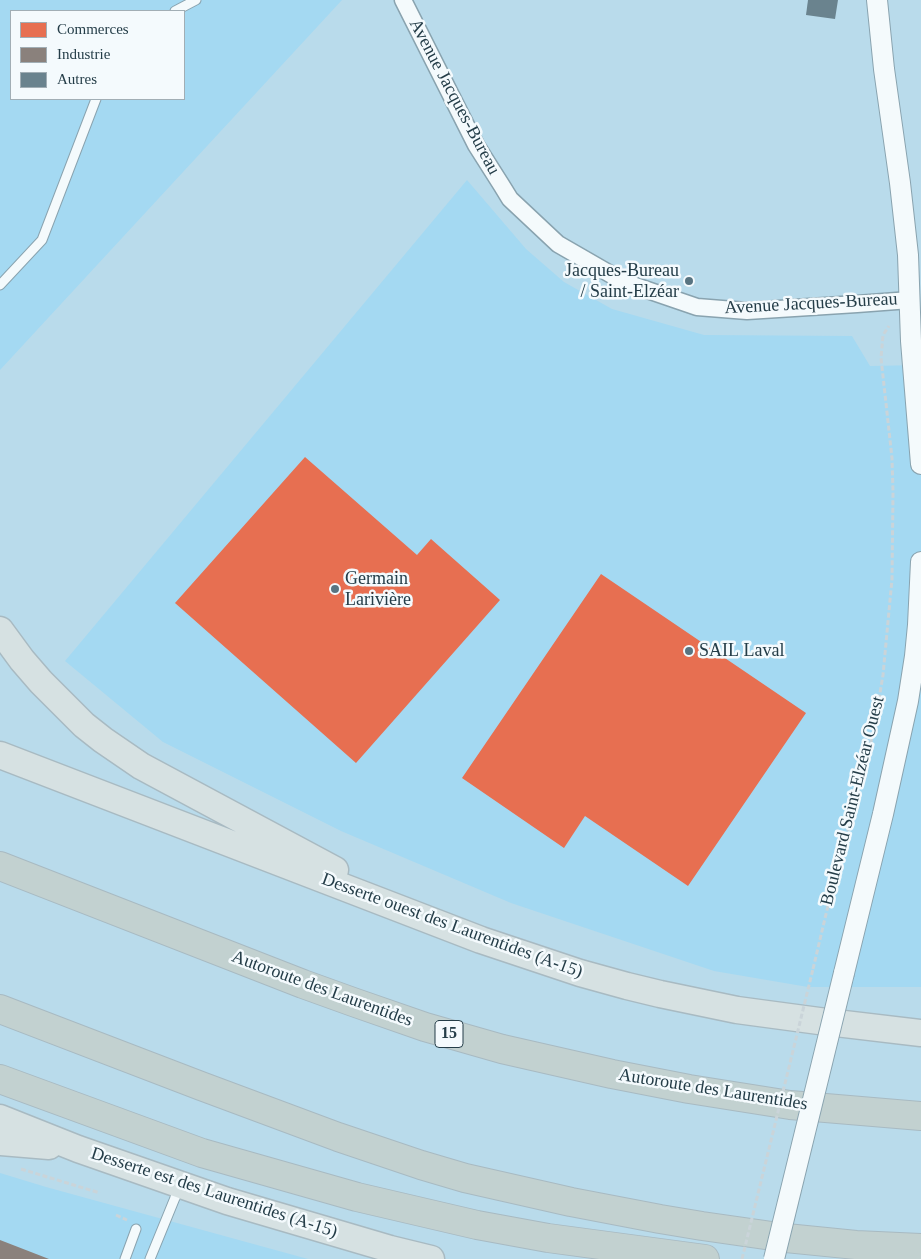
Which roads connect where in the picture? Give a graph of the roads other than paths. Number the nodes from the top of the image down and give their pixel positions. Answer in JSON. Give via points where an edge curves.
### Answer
{"nodes":[{"id":1,"x":196,"y":0,"type":"edge"},
{"id":2,"x":403,"y":0,"type":"edge"},
{"id":3,"x":877,"y":0,"type":"edge"},
{"id":4,"x":177,"y":10,"type":"edge"},
{"id":5,"x":96,"y":100,"type":"edge"},
{"id":6,"x":0,"y":285,"type":"edge"},
{"id":7,"x":915,"y":299,"type":"edge"},
{"id":8,"x":921,"y":464,"type":"edge"},
{"id":9,"x":921,"y":562,"type":"edge"},
{"id":10,"x":0,"y":630,"type":"edge"},
{"id":11,"x":0,"y":755,"type":"edge"},
{"id":12,"x":0,"y":866,"type":"edge"},
{"id":13,"x":433,"y":922,"type":"junction"},
{"id":14,"x":0,"y":1009,"type":"edge"},
{"id":15,"x":921,"y":1033,"type":"edge"},
{"id":16,"x":0,"y":1079,"type":"edge"},
{"id":17,"x":921,"y":1116,"type":"edge"},
{"id":18,"x":0,"y":1118,"type":"edge"},
{"id":19,"x":0,"y":1142,"type":"edge"},
{"id":20,"x":78,"y":1149,"type":"junction"},
{"id":21,"x":180,"y":1186,"type":"junction"},
{"id":22,"x":136,"y":1229,"type":"dead end"},
{"id":23,"x":921,"y":1248,"type":"edge"},
{"id":24,"x":125,"y":1259,"type":"edge"},
{"id":25,"x":150,"y":1259,"type":"edge"},
{"id":26,"x":430,"y":1259,"type":"edge"},
{"id":27,"x":705,"y":1259,"type":"edge"},
{"id":28,"x":774,"y":1259,"type":"edge"}],
"edges":[{"from":1,"to":4,"type":"lane"},
{"from":2,"to":7,"type":"street","name":"Avenue Jacques-Bureau","via":[[496,178],[510,199],[558,244],[624,282],[697,307],[747,310]]},
{"from":3,"to":7,"type":"street"},
{"from":5,"to":6,"type":"lane","via":[[42,240]]},
{"from":7,"to":8,"type":"street","via":[[911,334]]},
{"from":9,"to":28,"type":"street","name":"Boulevard Saint-Elzéar Ouest","bridge":true,"via":[[918,625],[908,701]]},
{"from":10,"to":13,"type":"main road","via":[[62,704],[126,757]]},
{"from":11,"to":13,"type":"main road","name":"Desserte ouest des Laurentides (A-15)"},
{"from":12,"to":17,"type":"highway","name":"Autoroute des Laurentides","number":"15","via":[[328,993],[416,1024],[502,1049],[689,1089],[790,1105]]},
{"from":13,"to":15,"type":"main road","name":"Desserte ouest des Laurentides (A-15)","via":[[530,957],[660,994],[737,1010]]},
{"from":14,"to":23,"type":"highway","via":[[329,1134],[464,1178],[694,1225],[786,1238]]},
{"from":16,"to":27,"type":"highway","via":[[202,1153],[357,1197],[548,1238]]},
{"from":18,"to":20,"type":"main road","name":"Desserte est des Laurentides (A-15)"},
{"from":19,"to":20,"type":"main road"},
{"from":20,"to":21,"type":"main road","name":"Desserte est des Laurentides (A-15)"},
{"from":21,"to":25,"type":"lane"},
{"from":21,"to":26,"type":"main road","name":"Desserte est des Laurentides (A-15)"},
{"from":22,"to":24,"type":"lane"}]}
